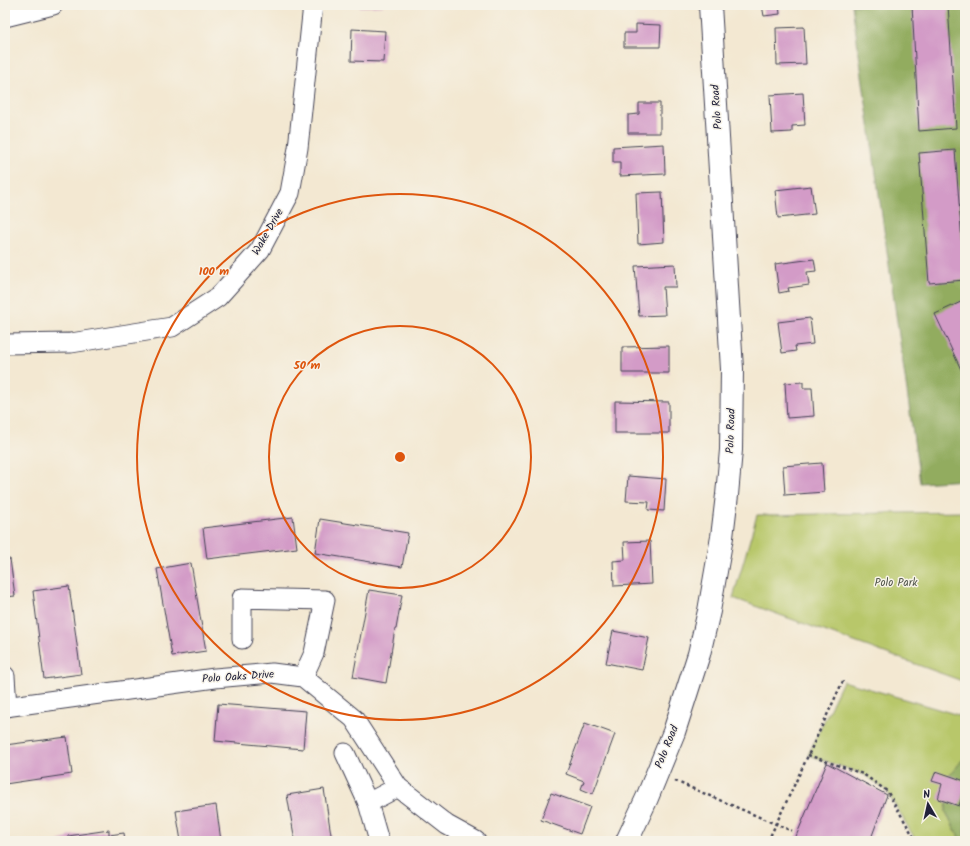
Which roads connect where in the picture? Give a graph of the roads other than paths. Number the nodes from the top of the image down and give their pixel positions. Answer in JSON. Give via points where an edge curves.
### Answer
{"nodes":[{"id":1,"x":54,"y":5,"type":"edge"},
{"id":2,"x":314,"y":5,"type":"edge"},
{"id":3,"x":710,"y":5,"type":"edge"},
{"id":4,"x":5,"y":17,"type":"edge"},
{"id":5,"x":5,"y":344,"type":"edge"},
{"id":6,"x":242,"y":639,"type":"dead end"},
{"id":7,"x":5,"y":676,"type":"edge"},
{"id":8,"x":303,"y":677,"type":"junction"},
{"id":9,"x":6,"y":707,"type":"edge"},
{"id":10,"x":344,"y":753,"type":"dead end"},
{"id":11,"x":398,"y":786,"type":"junction"},
{"id":12,"x":368,"y":803,"type":"junction"},
{"id":13,"x":379,"y":841,"type":"edge"},
{"id":14,"x":476,"y":841,"type":"edge"},
{"id":15,"x":627,"y":841,"type":"edge"}],
"edges":[{"from":1,"to":4,"type":"street"},
{"from":2,"to":5,"type":"street","name":"Wake Drive","via":[[298,148],[290,193],[260,250],[218,297],[172,327],[71,343]]},
{"from":3,"to":15,"type":"main road","name":"Polo Road","via":[[732,369],[730,458],[722,537],[709,611],[698,654],[674,732]]},
{"from":6,"to":8,"type":"street","via":[[242,598],[324,600],[314,653]]},
{"from":7,"to":9,"type":"street"},
{"from":8,"to":9,"type":"street","name":"Polo Oaks Drive","via":[[272,673],[215,678]]},
{"from":8,"to":11,"type":"street","via":[[354,719]]},
{"from":10,"to":12,"type":"street"},
{"from":11,"to":12,"type":"street"},
{"from":11,"to":14,"type":"street","via":[[447,825]]},
{"from":12,"to":13,"type":"street"}]}
